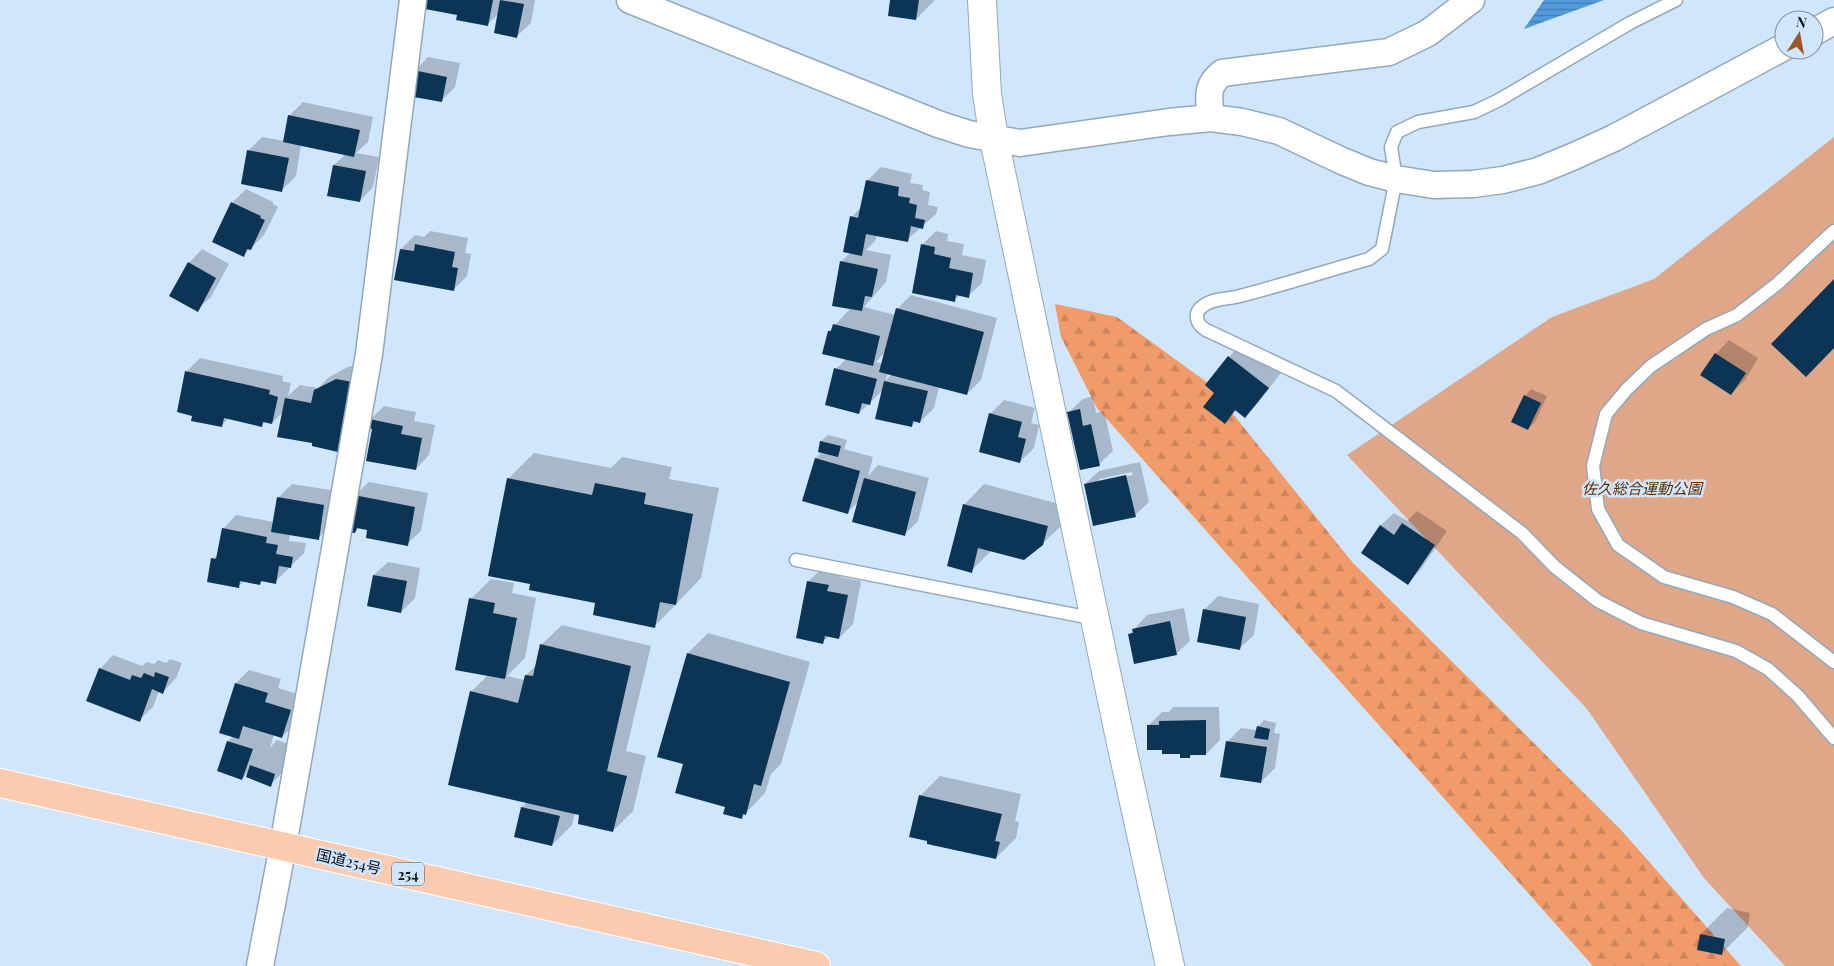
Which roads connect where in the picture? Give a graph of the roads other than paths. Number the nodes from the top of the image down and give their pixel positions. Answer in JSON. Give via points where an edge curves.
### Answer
{"nodes":[{"id":1,"x":412,"y":0,"type":"edge"},
{"id":2,"x":630,"y":0,"type":"edge"},
{"id":3,"x":982,"y":0,"type":"edge"},
{"id":4,"x":1471,"y":0,"type":"edge"},
{"id":5,"x":1676,"y":0,"type":"edge"},
{"id":6,"x":1774,"y":52,"type":"edge"},
{"id":7,"x":1211,"y":118,"type":"junction"},
{"id":8,"x":994,"y":139,"type":"junction"},
{"id":9,"x":1396,"y":179,"type":"junction"},
{"id":10,"x":1834,"y":231,"type":"edge"},
{"id":11,"x":796,"y":560,"type":"dead end"},
{"id":12,"x":1096,"y":619,"type":"junction"},
{"id":13,"x":1834,"y":662,"type":"edge"},
{"id":14,"x":1834,"y":738,"type":"edge"},
{"id":15,"x":0,"y":783,"type":"edge"},
{"id":16,"x":283,"y":846,"type":"junction"},
{"id":17,"x":260,"y":966,"type":"edge"},
{"id":18,"x":816,"y":966,"type":"edge"},
{"id":19,"x":1170,"y":966,"type":"edge"}],
"edges":[{"from":1,"to":16,"type":"street","via":[[369,354]]},
{"from":2,"to":8,"type":"street","via":[[938,124]]},
{"from":3,"to":8,"type":"street","via":[[987,94]]},
{"from":4,"to":7,"type":"street","via":[[1428,32],[1388,52],[1222,73],[1213,80],[1209,92]]},
{"from":5,"to":9,"type":"lane","via":[[1474,112],[1418,122],[1397,132],[1391,147]]},
{"from":6,"to":9,"type":"street","via":[[1614,138],[1538,171],[1473,184],[1434,185]]},
{"from":7,"to":8,"type":"street","via":[[1020,143]]},
{"from":7,"to":9,"type":"street","via":[[1279,131],[1369,172]]},
{"from":8,"to":12,"type":"street"},
{"from":9,"to":14,"type":"lane","via":[[1382,249],[1369,259],[1210,302],[1198,311],[1198,324],[1336,392],[1522,533],[1555,567],[1598,601],[1641,623],[1736,651],[1768,669],[1798,696]]},
{"from":10,"to":13,"type":"lane","via":[[1738,315],[1706,329],[1651,366],[1627,389],[1606,414],[1593,466],[1598,509],[1618,545],[1664,577],[1733,597],[1772,614]]},
{"from":11,"to":12,"type":"lane"},
{"from":12,"to":19,"type":"street"},
{"from":15,"to":16,"type":"highway","name":"国道254号","number":"254"},
{"from":16,"to":17,"type":"street"},
{"from":16,"to":18,"type":"highway","name":"国道254号","number":"254"}]}
